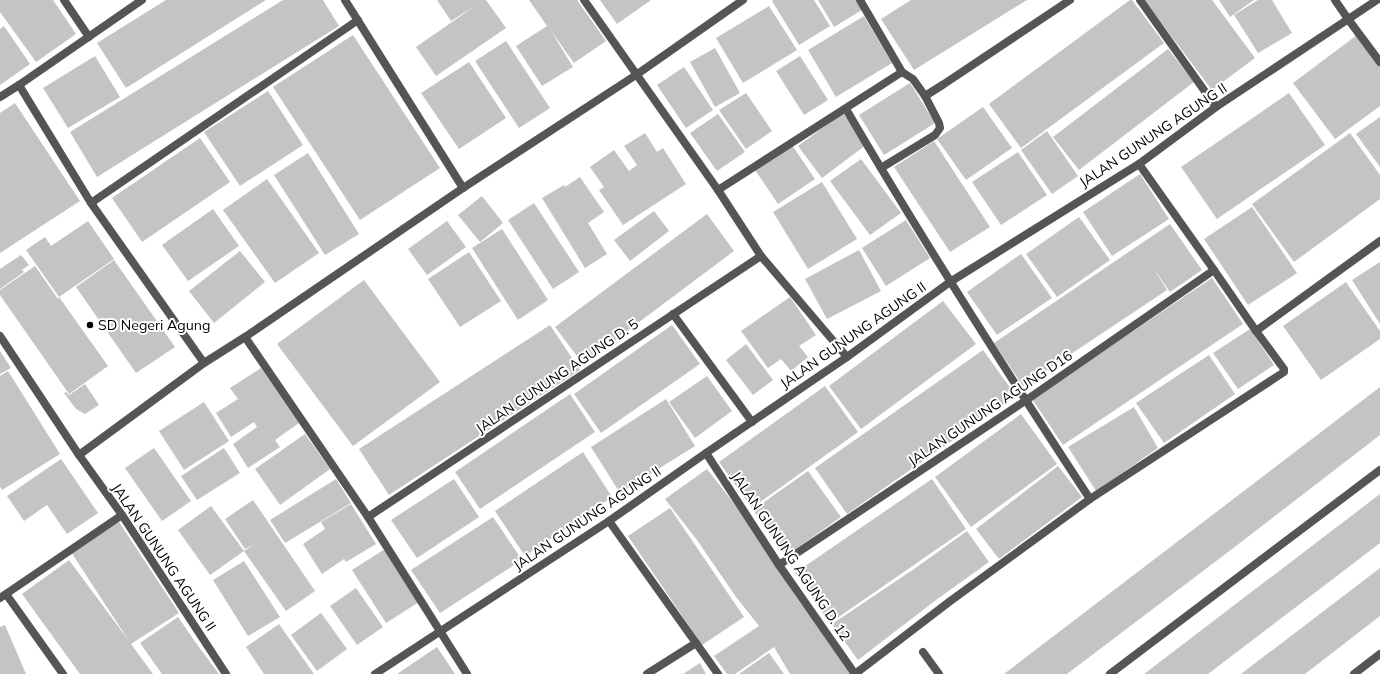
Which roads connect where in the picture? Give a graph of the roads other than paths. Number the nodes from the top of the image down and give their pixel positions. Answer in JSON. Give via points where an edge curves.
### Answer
{"nodes":[{"id":1,"x":64,"y":0,"type":"edge"},
{"id":2,"x":142,"y":0,"type":"edge"},
{"id":3,"x":345,"y":0,"type":"edge"},
{"id":4,"x":584,"y":0,"type":"edge"},
{"id":5,"x":743,"y":0,"type":"edge"},
{"id":6,"x":860,"y":0,"type":"edge"},
{"id":7,"x":1070,"y":0,"type":"edge"},
{"id":8,"x":1140,"y":0,"type":"edge"},
{"id":9,"x":1335,"y":0,"type":"edge"},
{"id":10,"x":1377,"y":0,"type":"edge"},
{"id":11,"x":1348,"y":19,"type":"junction"},
{"id":12,"x":358,"y":20,"type":"junction"},
{"id":13,"x":89,"y":37,"type":"junction"},
{"id":14,"x":1380,"y":62,"type":"edge"},
{"id":15,"x":902,"y":72,"type":"junction"},
{"id":16,"x":636,"y":75,"type":"junction"},
{"id":17,"x":19,"y":86,"type":"junction"},
{"id":18,"x":925,"y":96,"type":"junction"},
{"id":19,"x":0,"y":97,"type":"edge"},
{"id":20,"x":1216,"y":107,"type":"junction"},
{"id":21,"x":846,"y":109,"type":"junction"},
{"id":22,"x":1139,"y":164,"type":"junction"},
{"id":23,"x":881,"y":168,"type":"junction"},
{"id":24,"x":463,"y":188,"type":"junction"},
{"id":25,"x":718,"y":190,"type":"junction"},
{"id":26,"x":91,"y":203,"type":"junction"},
{"id":27,"x":1380,"y":241,"type":"edge"},
{"id":28,"x":761,"y":256,"type":"junction"},
{"id":29,"x":1214,"y":270,"type":"junction"},
{"id":30,"x":950,"y":282,"type":"junction"},
{"id":31,"x":673,"y":314,"type":"junction"},
{"id":32,"x":1256,"y":331,"type":"junction"},
{"id":33,"x":0,"y":336,"type":"edge"},
{"id":34,"x":245,"y":337,"type":"junction"},
{"id":35,"x":847,"y":357,"type":"junction"},
{"id":36,"x":204,"y":363,"type":"junction"},
{"id":37,"x":1025,"y":401,"type":"junction"},
{"id":38,"x":752,"y":422,"type":"junction"},
{"id":39,"x":706,"y":452,"type":"junction"},
{"id":40,"x":79,"y":455,"type":"junction"},
{"id":41,"x":1380,"y":470,"type":"edge"},
{"id":42,"x":1090,"y":499,"type":"junction"},
{"id":43,"x":122,"y":515,"type":"junction"},
{"id":44,"x":368,"y":517,"type":"junction"},
{"id":45,"x":609,"y":521,"type":"junction"},
{"id":46,"x":779,"y":565,"type":"junction"},
{"id":47,"x":3,"y":596,"type":"edge"},
{"id":48,"x":440,"y":631,"type":"junction"},
{"id":49,"x":696,"y":643,"type":"junction"},
{"id":50,"x":923,"y":652,"type":"dead end"},
{"id":51,"x":1380,"y":654,"type":"edge"},
{"id":52,"x":63,"y":674,"type":"edge"},
{"id":53,"x":226,"y":674,"type":"edge"},
{"id":54,"x":375,"y":674,"type":"edge"},
{"id":55,"x":467,"y":674,"type":"edge"},
{"id":56,"x":647,"y":674,"type":"edge"},
{"id":57,"x":718,"y":674,"type":"edge"},
{"id":58,"x":855,"y":674,"type":"edge"},
{"id":59,"x":939,"y":674,"type":"edge"},
{"id":60,"x":1110,"y":674,"type":"edge"},
{"id":61,"x":1354,"y":674,"type":"edge"}],
"edges":[{"from":1,"to":13,"type":"street"},
{"from":2,"to":13,"type":"street"},
{"from":3,"to":12,"type":"street"},
{"from":4,"to":16,"type":"street"},
{"from":5,"to":16,"type":"street"},
{"from":6,"to":15,"type":"street"},
{"from":7,"to":18,"type":"street"},
{"from":8,"to":20,"type":"street"},
{"from":9,"to":11,"type":"street"},
{"from":10,"to":11,"type":"street","name":"JALAN GUNUNG AGUNG II"},
{"from":11,"to":14,"type":"street"},
{"from":11,"to":20,"type":"street","name":"JALAN GUNUNG AGUNG II"},
{"from":12,"to":24,"type":"street"},
{"from":12,"to":26,"type":"street"},
{"from":13,"to":17,"type":"street"},
{"from":15,"to":18,"type":"street","via":[[913,79]]},
{"from":15,"to":21,"type":"street"},
{"from":16,"to":24,"type":"street"},
{"from":16,"to":25,"type":"street"},
{"from":17,"to":19,"type":"street"},
{"from":17,"to":26,"type":"street"},
{"from":18,"to":23,"type":"street","via":[[939,123],[938,132]]},
{"from":20,"to":22,"type":"street","name":"JALAN GUNUNG AGUNG II"},
{"from":21,"to":23,"type":"street"},
{"from":21,"to":25,"type":"street"},
{"from":22,"to":29,"type":"street"},
{"from":22,"to":30,"type":"street","name":"JALAN GUNUNG AGUNG II"},
{"from":23,"to":30,"type":"street"},
{"from":24,"to":34,"type":"street"},
{"from":25,"to":28,"type":"street"},
{"from":26,"to":36,"type":"street"},
{"from":27,"to":32,"type":"street"},
{"from":28,"to":31,"type":"street","name":"JALAN GUNUNG AGUNG D. 5"},
{"from":28,"to":35,"type":"street"},
{"from":29,"to":32,"type":"street"},
{"from":29,"to":37,"type":"street","name":"JALAN GUNUNG AGUNG D16"},
{"from":30,"to":35,"type":"street","name":"JALAN GUNUNG AGUNG II"},
{"from":30,"to":37,"type":"street"},
{"from":31,"to":38,"type":"street"},
{"from":31,"to":44,"type":"street","name":"JALAN GUNUNG AGUNG D. 5"},
{"from":32,"to":42,"type":"street","via":[[1284,372]]},
{"from":33,"to":40,"type":"street","name":"JALAN GUNUNG AGUNG II"},
{"from":34,"to":36,"type":"street"},
{"from":34,"to":44,"type":"street"},
{"from":35,"to":38,"type":"street","name":"JALAN GUNUNG AGUNG II"},
{"from":36,"to":40,"type":"street"},
{"from":37,"to":42,"type":"street"},
{"from":37,"to":46,"type":"street","name":"JALAN GUNUNG AGUNG D16"},
{"from":38,"to":39,"type":"street","name":"JALAN GUNUNG AGUNG II"},
{"from":39,"to":45,"type":"street","name":"JALAN GUNUNG AGUNG II"},
{"from":39,"to":46,"type":"street","name":"JALAN GUNUNG AGUNG D. 12"},
{"from":40,"to":43,"type":"street","name":"JALAN GUNUNG AGUNG II"},
{"from":41,"to":60,"type":"street"},
{"from":42,"to":58,"type":"street"},
{"from":43,"to":47,"type":"street"},
{"from":43,"to":53,"type":"street","name":"JALAN GUNUNG AGUNG II"},
{"from":44,"to":48,"type":"street"},
{"from":45,"to":48,"type":"street","name":"JALAN GUNUNG AGUNG II"},
{"from":45,"to":49,"type":"street"},
{"from":46,"to":58,"type":"street","name":"JALAN GUNUNG AGUNG D. 12"},
{"from":47,"to":52,"type":"street"},
{"from":48,"to":54,"type":"street","name":"JALAN GUNUNG AGUNG II"},
{"from":48,"to":55,"type":"street"},
{"from":49,"to":56,"type":"street"},
{"from":49,"to":57,"type":"street"},
{"from":50,"to":59,"type":"street"},
{"from":51,"to":61,"type":"street"}]}
